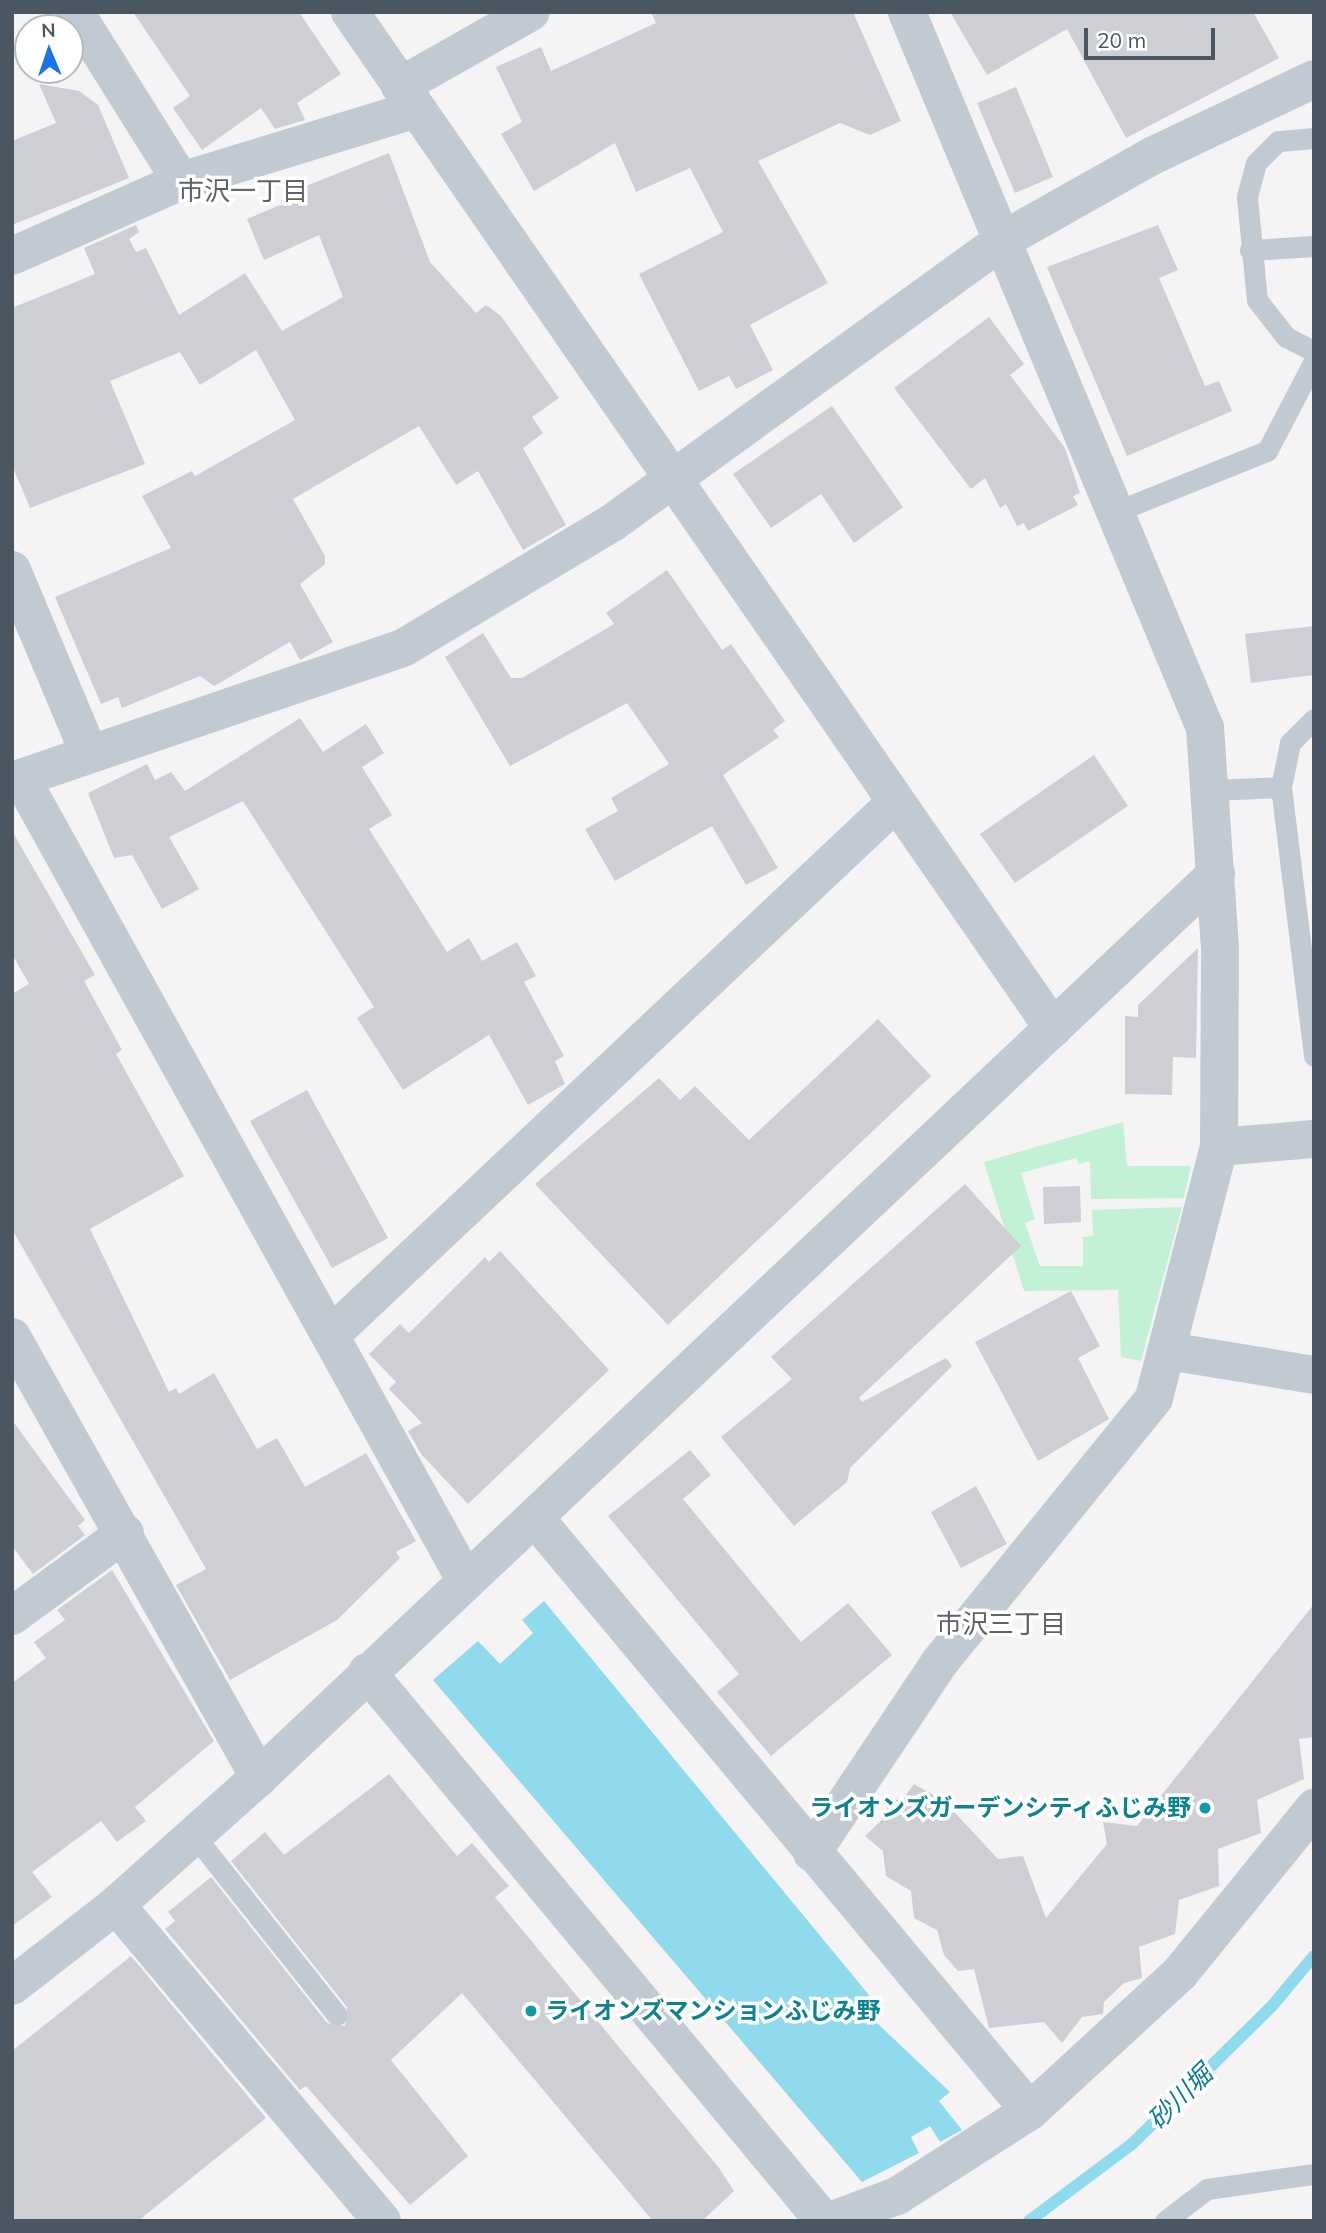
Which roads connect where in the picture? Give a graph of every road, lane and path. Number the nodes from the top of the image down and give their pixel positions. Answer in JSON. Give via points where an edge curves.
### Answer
{"nodes":[{"id":1,"x":75,"y":12,"type":"edge"},
{"id":2,"x":350,"y":12,"type":"edge"},
{"id":3,"x":531,"y":12,"type":"edge"},
{"id":4,"x":907,"y":12,"type":"edge"},
{"id":5,"x":1314,"y":79,"type":"edge"},
{"id":6,"x":408,"y":98,"type":"junction"},
{"id":7,"x":1314,"y":138,"type":"edge"},
{"id":8,"x":181,"y":181,"type":"junction"},
{"id":9,"x":1003,"y":240,"type":"junction"},
{"id":10,"x":1314,"y":246,"type":"edge"},
{"id":11,"x":1250,"y":250,"type":"junction"},
{"id":12,"x":12,"y":256,"type":"edge"},
{"id":13,"x":1314,"y":351,"type":"edge"},
{"id":14,"x":1314,"y":361,"type":"edge"},
{"id":15,"x":670,"y":482,"type":"junction"},
{"id":16,"x":1115,"y":512,"type":"junction"},
{"id":17,"x":12,"y":570,"type":"edge"},
{"id":18,"x":1314,"y":719,"type":"edge"},
{"id":19,"x":88,"y":751,"type":"junction"},
{"id":20,"x":17,"y":779,"type":"edge"},
{"id":21,"x":1281,"y":788,"type":"junction"},
{"id":22,"x":1212,"y":790,"type":"junction"},
{"id":23,"x":894,"y":804,"type":"junction"},
{"id":24,"x":1216,"y":874,"type":"junction"},
{"id":25,"x":1053,"y":1028,"type":"junction"},
{"id":26,"x":1314,"y":1056,"type":"edge"},
{"id":27,"x":1314,"y":1139,"type":"edge"},
{"id":28,"x":1219,"y":1147,"type":"junction"},
{"id":29,"x":332,"y":1334,"type":"junction"},
{"id":30,"x":12,"y":1337,"type":"edge"},
{"id":31,"x":1168,"y":1351,"type":"junction"},
{"id":32,"x":1314,"y":1375,"type":"edge"},
{"id":33,"x":535,"y":1518,"type":"junction"},
{"id":34,"x":125,"y":1533,"type":"junction"},
{"id":35,"x":466,"y":1581,"type":"junction"},
{"id":36,"x":12,"y":1616,"type":"edge"},
{"id":37,"x":367,"y":1672,"type":"junction"},
{"id":38,"x":259,"y":1777,"type":"junction"},
{"id":39,"x":1314,"y":1808,"type":"edge"},
{"id":40,"x":193,"y":1834,"type":"junction"},
{"id":41,"x":812,"y":1853,"type":"junction"},
{"id":42,"x":116,"y":1905,"type":"junction"},
{"id":43,"x":12,"y":1986,"type":"edge"},
{"id":44,"x":337,"y":2015,"type":"dead end"},
{"id":45,"x":1030,"y":2111,"type":"junction"},
{"id":46,"x":1314,"y":2174,"type":"edge"},
{"id":47,"x":382,"y":2221,"type":"edge"},
{"id":48,"x":824,"y":2221,"type":"edge"},
{"id":49,"x":830,"y":2221,"type":"edge"},
{"id":50,"x":1165,"y":2221,"type":"edge"}],
"edges":[{"from":1,"to":8,"type":"street"},
{"from":2,"to":6,"type":"street"},
{"from":3,"to":6,"type":"street"},
{"from":4,"to":9,"type":"street"},
{"from":5,"to":9,"type":"street","via":[[1152,156]]},
{"from":6,"to":8,"type":"street"},
{"from":6,"to":15,"type":"street"},
{"from":7,"to":11,"type":"lane","via":[[1278,141],[1256,163],[1247,197]]},
{"from":8,"to":12,"type":"street"},
{"from":9,"to":15,"type":"street"},
{"from":9,"to":16,"type":"street"},
{"from":10,"to":11,"type":"lane"},
{"from":11,"to":13,"type":"lane","via":[[1257,300],[1286,338]]},
{"from":14,"to":16,"type":"lane","via":[[1267,451]]},
{"from":15,"to":19,"type":"street","via":[[403,648]]},
{"from":15,"to":23,"type":"street"},
{"from":16,"to":22,"type":"street","via":[[1205,727]]},
{"from":17,"to":19,"type":"street"},
{"from":18,"to":21,"type":"lane","via":[[1290,743]]},
{"from":19,"to":20,"type":"street"},
{"from":20,"to":29,"type":"street"},
{"from":21,"to":22,"type":"lane"},
{"from":21,"to":26,"type":"lane"},
{"from":22,"to":24,"type":"street"},
{"from":23,"to":25,"type":"street"},
{"from":23,"to":29,"type":"street"},
{"from":24,"to":25,"type":"street"},
{"from":24,"to":28,"type":"street"},
{"from":25,"to":33,"type":"street"},
{"from":27,"to":28,"type":"street"},
{"from":28,"to":31,"type":"street"},
{"from":29,"to":35,"type":"street"},
{"from":30,"to":34,"type":"street"},
{"from":31,"to":32,"type":"street"},
{"from":31,"to":41,"type":"street","via":[[1147,1408],[939,1662]]},
{"from":33,"to":35,"type":"street"},
{"from":33,"to":41,"type":"street"},
{"from":34,"to":36,"type":"street"},
{"from":34,"to":38,"type":"street"},
{"from":35,"to":37,"type":"street"},
{"from":37,"to":38,"type":"street"},
{"from":37,"to":48,"type":"street"},
{"from":38,"to":40,"type":"street"},
{"from":39,"to":45,"type":"street","via":[[1180,1973]]},
{"from":40,"to":42,"type":"street"},
{"from":40,"to":44,"type":"lane"},
{"from":41,"to":45,"type":"street"},
{"from":42,"to":43,"type":"street"},
{"from":42,"to":47,"type":"street"},
{"from":45,"to":49,"type":"street","via":[[897,2196]]},
{"from":46,"to":50,"type":"lane","via":[[1207,2189]]}]}
